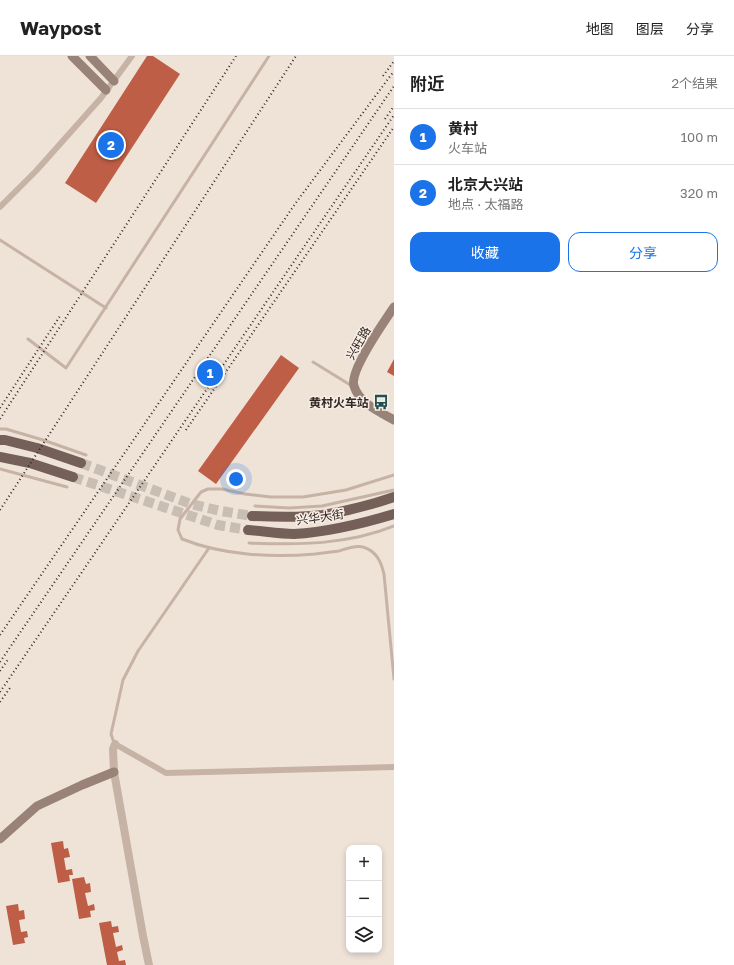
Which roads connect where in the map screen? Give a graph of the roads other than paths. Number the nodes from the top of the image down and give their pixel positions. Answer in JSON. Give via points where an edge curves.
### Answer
{"nodes":[{"id":1,"x":72,"y":56,"type":"edge"},
{"id":2,"x":90,"y":56,"type":"edge"},
{"id":3,"x":132,"y":56,"type":"edge"},
{"id":4,"x":269,"y":56,"type":"edge"},
{"id":5,"x":114,"y":81,"type":"junction"},
{"id":6,"x":106,"y":90,"type":"junction"},
{"id":7,"x":0,"y":207,"type":"edge"},
{"id":8,"x":0,"y":240,"type":"edge"},
{"id":9,"x":394,"y":307,"type":"edge"},
{"id":10,"x":106,"y":308,"type":"junction"},
{"id":11,"x":28,"y":339,"type":"dead end"},
{"id":12,"x":313,"y":362,"type":"dead end"},
{"id":13,"x":354,"y":387,"type":"junction"},
{"id":14,"x":394,"y":420,"type":"edge"},
{"id":15,"x":0,"y":429,"type":"edge"},
{"id":16,"x":0,"y":440,"type":"edge"},
{"id":17,"x":0,"y":457,"type":"edge"},
{"id":18,"x":83,"y":459,"type":"joint"},
{"id":19,"x":0,"y":469,"type":"edge"},
{"id":20,"x":394,"y":475,"type":"edge"},
{"id":21,"x":73,"y":477,"type":"tunnel mouth"},
{"id":22,"x":68,"y":487,"type":"dead end"},
{"id":23,"x":394,"y":490,"type":"edge"},
{"id":24,"x":394,"y":497,"type":"edge"},
{"id":25,"x":255,"y":506,"type":"dead end"},
{"id":26,"x":394,"y":514,"type":"edge"},
{"id":27,"x":252,"y":516,"type":"tunnel mouth"},
{"id":28,"x":394,"y":526,"type":"edge"},
{"id":29,"x":248,"y":530,"type":"tunnel mouth"},
{"id":30,"x":249,"y":543,"type":"dead end"},
{"id":31,"x":209,"y":548,"type":"junction"},
{"id":32,"x":394,"y":679,"type":"edge"},
{"id":33,"x":115,"y":744,"type":"junction"},
{"id":34,"x":394,"y":767,"type":"edge"},
{"id":35,"x":114,"y":772,"type":"junction"},
{"id":36,"x":0,"y":839,"type":"edge"},
{"id":37,"x":150,"y":965,"type":"edge"}],
"edges":[{"from":1,"to":6,"type":"main road"},
{"from":2,"to":5,"type":"main road"},
{"from":3,"to":5,"type":"street"},
{"from":4,"to":10,"type":"lane"},
{"from":5,"to":6,"type":"street"},
{"from":6,"to":7,"type":"street","via":[[36,171]]},
{"from":8,"to":10,"type":"lane"},
{"from":9,"to":13,"type":"main road","name":"兴旺路","via":[[355,371]]},
{"from":10,"to":11,"type":"lane","via":[[66,368]]},
{"from":12,"to":13,"type":"lane"},
{"from":13,"to":14,"type":"main road","via":[[367,403]]},
{"from":15,"to":18,"type":"lane","via":[[43,440]]},
{"from":16,"to":18,"type":"main road"},
{"from":17,"to":21,"type":"main road","via":[[30,463]]},
{"from":19,"to":22,"type":"lane"},
{"from":20,"to":31,"type":"lane","via":[[346,490],[302,497],[271,497],[208,489],[196,497],[180,519],[178,530],[182,539]]},
{"from":23,"to":25,"type":"lane","via":[[322,506]]},
{"from":24,"to":27,"type":"main road","name":"兴华大街","via":[[364,507],[322,515]]},
{"from":26,"to":29,"type":"main road","name":"兴华大街","via":[[326,531],[292,534]]},
{"from":28,"to":30,"type":"lane","via":[[352,539],[320,543]]},
{"from":31,"to":32,"type":"lane","via":[[274,556],[315,554],[356,546],[371,551],[380,559],[384,574]]},
{"from":31,"to":33,"type":"lane","via":[[138,651],[123,680],[111,734]]},
{"from":33,"to":34,"type":"street","via":[[166,773]]},
{"from":33,"to":35,"type":"street"},
{"from":35,"to":36,"type":"main road","via":[[37,806]]},
{"from":35,"to":37,"type":"street"}]}
